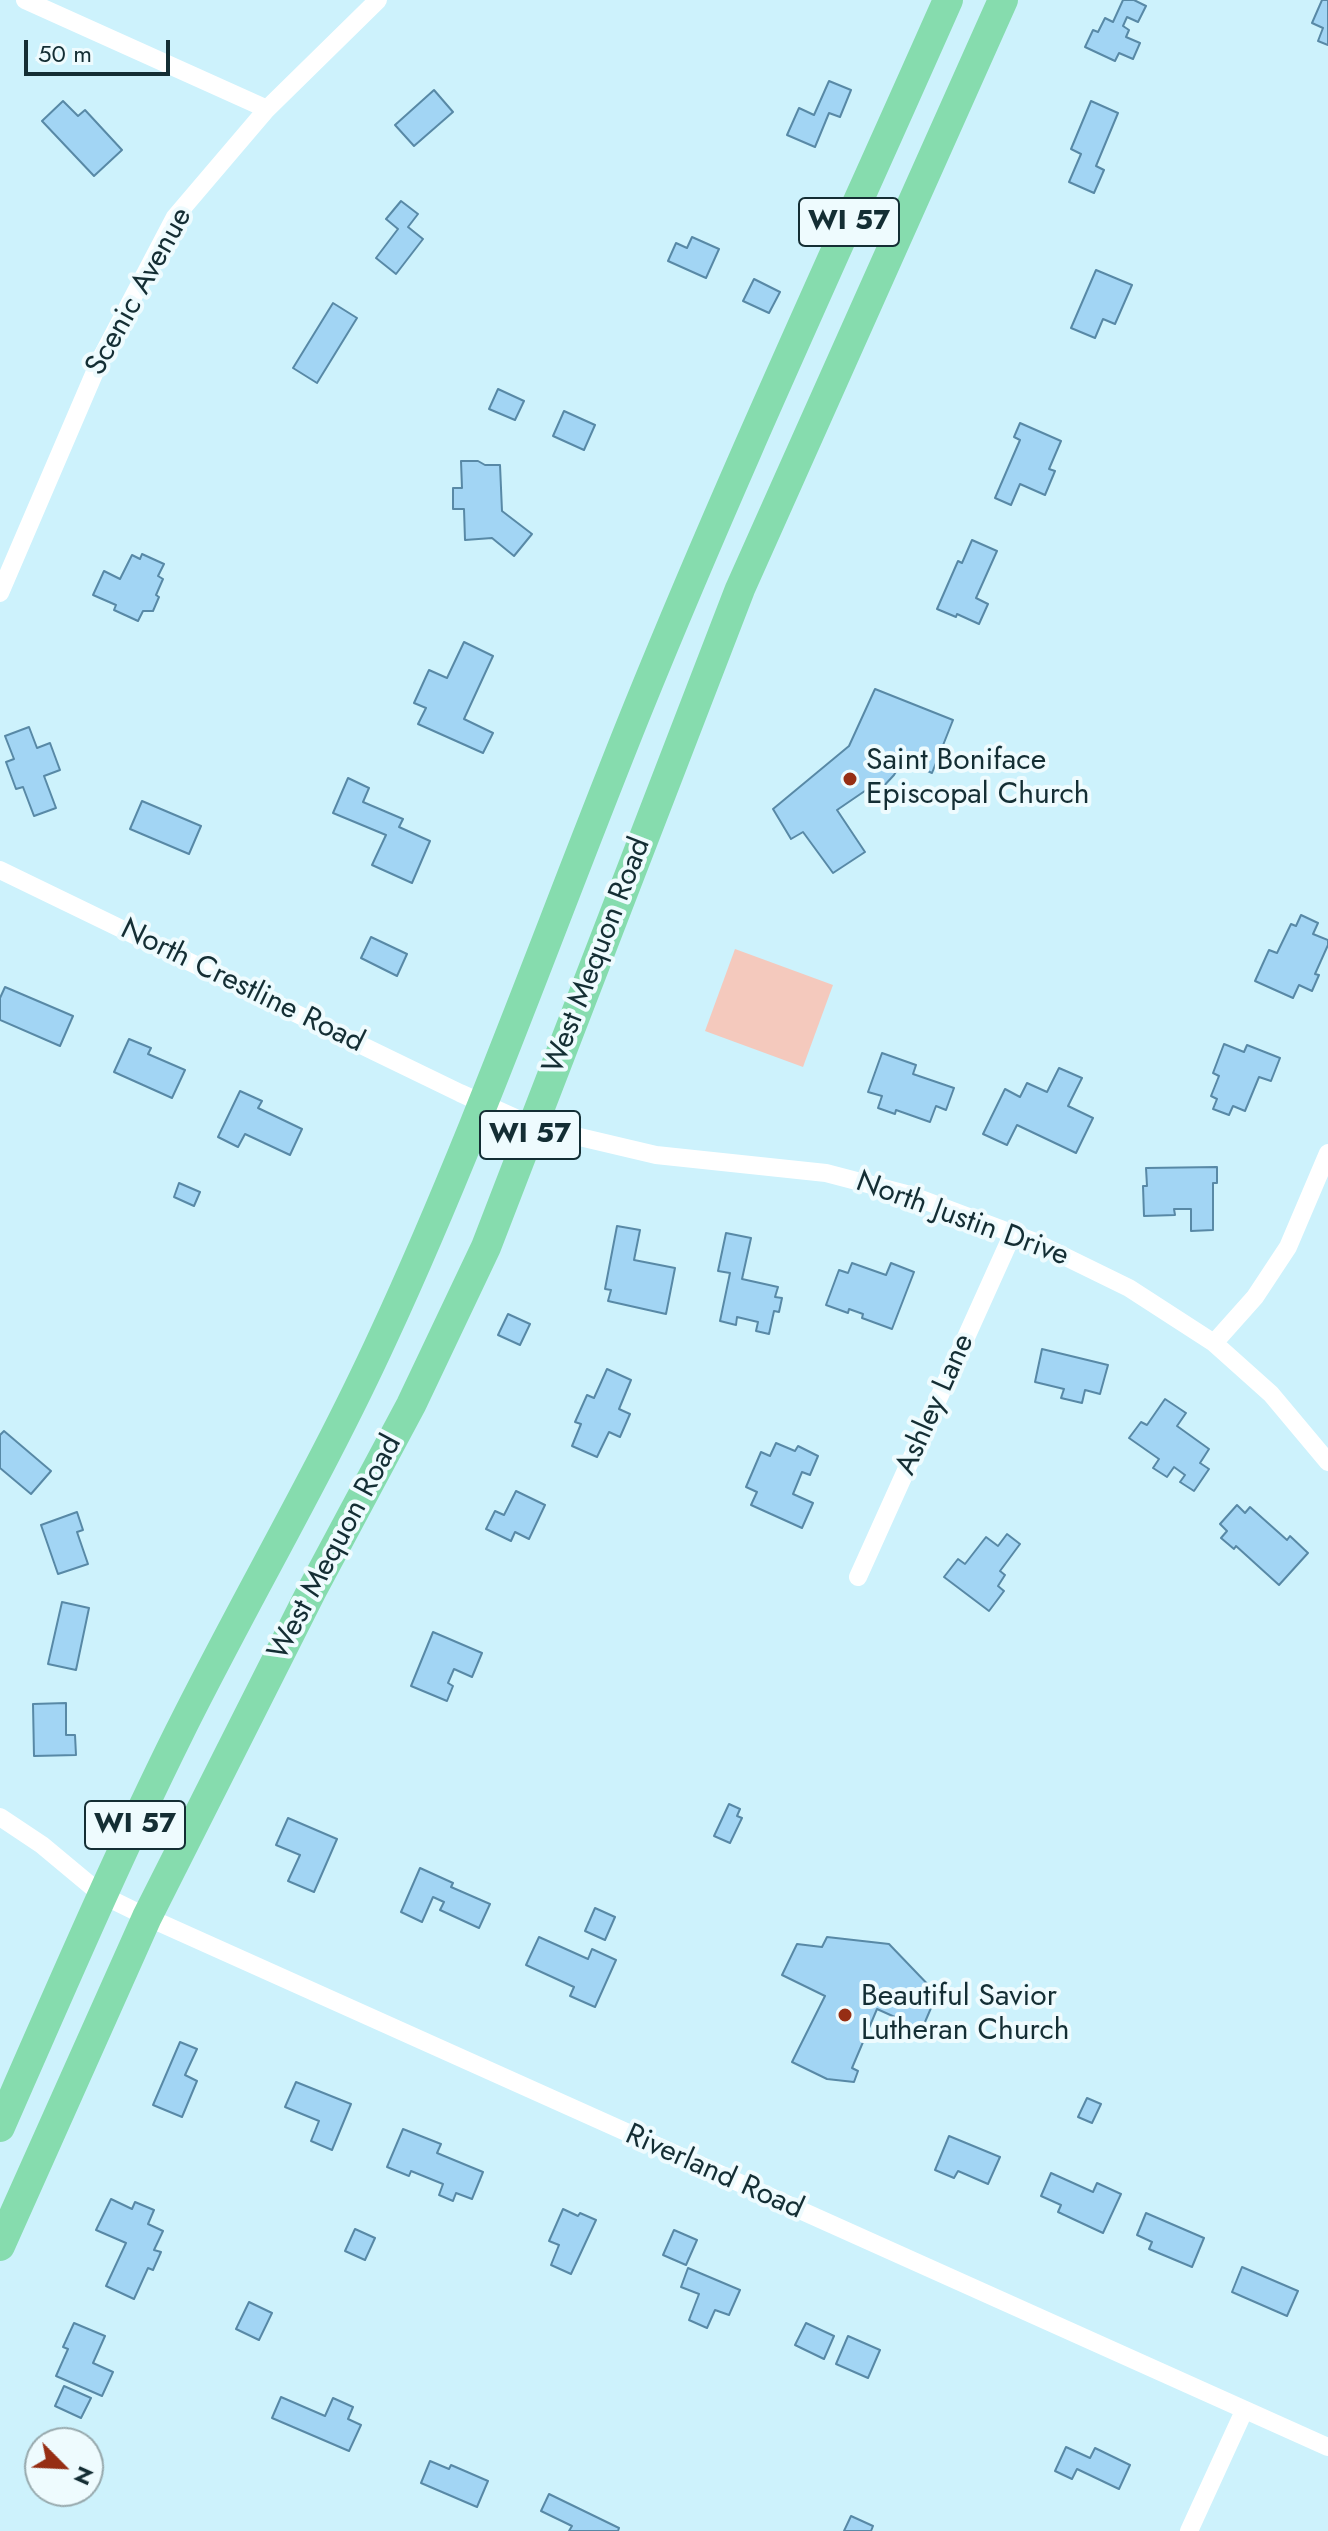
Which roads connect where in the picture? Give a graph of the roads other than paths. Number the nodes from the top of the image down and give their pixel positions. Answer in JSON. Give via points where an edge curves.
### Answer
{"nodes":[{"id":1,"x":25,"y":0,"type":"edge"},
{"id":2,"x":378,"y":0,"type":"edge"},
{"id":3,"x":948,"y":0,"type":"edge"},
{"id":4,"x":1001,"y":3,"type":"edge"},
{"id":5,"x":267,"y":109,"type":"junction"},
{"id":6,"x":2,"y":583,"type":"edge"},
{"id":7,"x":0,"y":870,"type":"edge"},
{"id":8,"x":483,"y":1104,"type":"junction"},
{"id":9,"x":533,"y":1126,"type":"junction"},
{"id":10,"x":1328,"y":1153,"type":"edge"},
{"id":11,"x":1013,"y":1233,"type":"junction"},
{"id":12,"x":1214,"y":1343,"type":"junction"},
{"id":13,"x":1328,"y":1462,"type":"edge"},
{"id":14,"x":858,"y":1577,"type":"dead end"},
{"id":15,"x":0,"y":1817,"type":"edge"},
{"id":16,"x":102,"y":1895,"type":"junction"},
{"id":17,"x":147,"y":1917,"type":"junction"},
{"id":18,"x":0,"y":2127,"type":"edge"},
{"id":19,"x":0,"y":2246,"type":"edge"},
{"id":20,"x":1244,"y":2411,"type":"junction"},
{"id":21,"x":1328,"y":2447,"type":"edge"},
{"id":22,"x":1189,"y":2531,"type":"edge"}],
"edges":[{"from":1,"to":5,"type":"street"},
{"from":2,"to":5,"type":"street","name":"Scenic Avenue"},
{"from":3,"to":8,"type":"main road","name":"West Mequon Road","number":"WI 57","via":[[690,584]]},
{"from":4,"to":9,"type":"main road","name":"West Mequon Road","number":"WI 57","via":[[740,589]]},
{"from":5,"to":6,"type":"street","name":"Scenic Avenue","via":[[175,217],[100,360]]},
{"from":7,"to":8,"type":"street","name":"North Crestline Road"},
{"from":8,"to":9,"type":"street","name":"North Justin Drive"},
{"from":8,"to":16,"type":"main road","name":"West Mequon Road","number":"WI 57","via":[[383,1339]]},
{"from":9,"to":11,"type":"street","name":"North Justin Drive","via":[[656,1155],[826,1173],[910,1195]]},
{"from":9,"to":17,"type":"main road","name":"West Mequon Road","number":"WI 57","via":[[486,1247],[411,1405]]},
{"from":10,"to":12,"type":"street","via":[[1288,1247],[1255,1297]]},
{"from":11,"to":12,"type":"street","name":"North Justin Drive","via":[[1129,1288]]},
{"from":11,"to":14,"type":"street","name":"Ashley Lane"},
{"from":12,"to":13,"type":"street","name":"North Justin Drive","via":[[1271,1394]]},
{"from":15,"to":16,"type":"street","name":"Riverland Road"},
{"from":16,"to":17,"type":"street","name":"Riverland Road"},
{"from":16,"to":18,"type":"main road","name":"West Mequon Road","number":"WI 57"},
{"from":17,"to":19,"type":"main road","name":"West Mequon Road","number":"WI 57"},
{"from":17,"to":20,"type":"street","name":"Riverland Road"},
{"from":20,"to":21,"type":"street","name":"Riverland Road"},
{"from":20,"to":22,"type":"street"}]}
